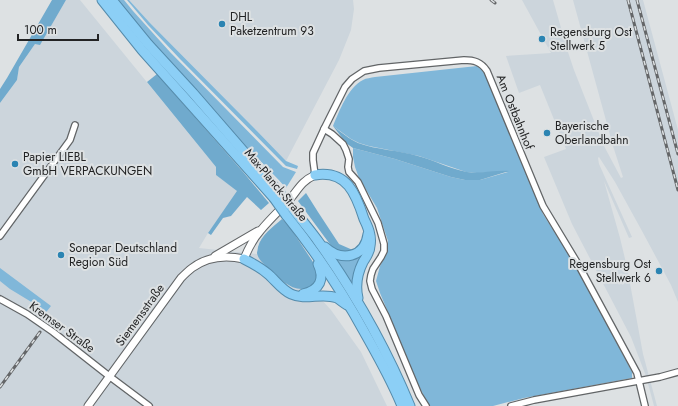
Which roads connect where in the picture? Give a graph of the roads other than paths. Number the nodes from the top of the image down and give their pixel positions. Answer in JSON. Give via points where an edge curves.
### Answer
{"nodes":[{"id":1,"x":102,"y":0,"type":"edge"},
{"id":2,"x":112,"y":0,"type":"edge"},
{"id":3,"x":75,"y":125,"type":"dead end"},
{"id":4,"x":324,"y":129,"type":"junction"},
{"id":5,"x":315,"y":175,"type":"junction"},
{"id":6,"x":276,"y":195,"type":"junction"},
{"id":7,"x":289,"y":211,"type":"junction"},
{"id":8,"x":368,"y":229,"type":"junction"},
{"id":9,"x":260,"y":230,"type":"junction"},
{"id":10,"x":0,"y":236,"type":"edge"},
{"id":11,"x":318,"y":241,"type":"junction"},
{"id":12,"x":310,"y":246,"type":"junction"},
{"id":13,"x":211,"y":258,"type":"junction"},
{"id":14,"x":244,"y":259,"type":"junction"},
{"id":15,"x":298,"y":296,"type":"junction"},
{"id":16,"x":0,"y":299,"type":"edge"},
{"id":17,"x":356,"y":307,"type":"junction"},
{"id":18,"x":678,"y":372,"type":"edge"},
{"id":19,"x":109,"y":376,"type":"junction"},
{"id":20,"x":639,"y":380,"type":"junction"},
{"id":21,"x":88,"y":406,"type":"edge"},
{"id":22,"x":149,"y":406,"type":"edge"},
{"id":23,"x":402,"y":406,"type":"edge"},
{"id":24,"x":410,"y":406,"type":"edge"},
{"id":25,"x":426,"y":406,"type":"edge"},
{"id":26,"x":511,"y":406,"type":"edge"},
{"id":27,"x":645,"y":406,"type":"edge"}],
"edges":[{"from":1,"to":6,"type":"highway","name":"Max-Planck-Straße","via":[[142,50]]},
{"from":2,"to":6,"type":"highway","name":"Max-Planck-Straße","via":[[198,98]]},
{"from":3,"to":10,"type":"street","via":[[70,140]]},
{"from":4,"to":5,"type":"street","name":"Am Ostbahnhof","via":[[313,153]]},
{"from":4,"to":20,"type":"street","name":"Am Ostbahnhof","via":[[345,87],[364,71],[464,60],[481,64],[487,71],[542,206],[578,264]]},
{"from":4,"to":25,"type":"street","via":[[343,144],[349,159],[350,172],[358,182],[378,223],[384,251],[373,269],[370,282]]},
{"from":5,"to":8,"type":"highway","via":[[328,174],[340,178],[348,185],[355,195]]},
{"from":5,"to":9,"type":"street","via":[[303,182]]},
{"from":6,"to":7,"type":"highway","name":"Max-Planck-Straße","bridge":true},
{"from":7,"to":11,"type":"highway","name":"Max-Planck-Straße"},
{"from":7,"to":12,"type":"highway","name":"Max-Planck-Straße"},
{"from":8,"to":11,"type":"highway","via":[[363,248],[350,256],[332,252]]},
{"from":8,"to":17,"type":"highway","via":[[370,246],[356,282]]},
{"from":9,"to":13,"type":"street"},
{"from":9,"to":14,"type":"street"},
{"from":11,"to":17,"type":"highway","name":"Max-Planck-Straße"},
{"from":12,"to":15,"type":"highway","via":[[321,270],[321,282],[309,293]]},
{"from":12,"to":17,"type":"highway","name":"Max-Planck-Straße"},
{"from":13,"to":14,"type":"street","name":"Siemensstraße"},
{"from":13,"to":19,"type":"street","name":"Siemensstraße","via":[[180,278]]},
{"from":14,"to":15,"type":"highway","via":[[266,272],[291,294]]},
{"from":15,"to":17,"type":"highway","via":[[330,296]]},
{"from":16,"to":19,"type":"street","name":"Kremser Straße","via":[[53,332]]},
{"from":17,"to":23,"type":"highway","name":"Max-Planck-Straße"},
{"from":17,"to":24,"type":"highway","name":"Max-Planck-Straße","via":[[384,348]]},
{"from":18,"to":20,"type":"street"},
{"from":19,"to":21,"type":"street","name":"Siemensstraße"},
{"from":19,"to":22,"type":"street"},
{"from":20,"to":26,"type":"street"},
{"from":20,"to":27,"type":"street","name":"Am Ostbahnhof"}]}
